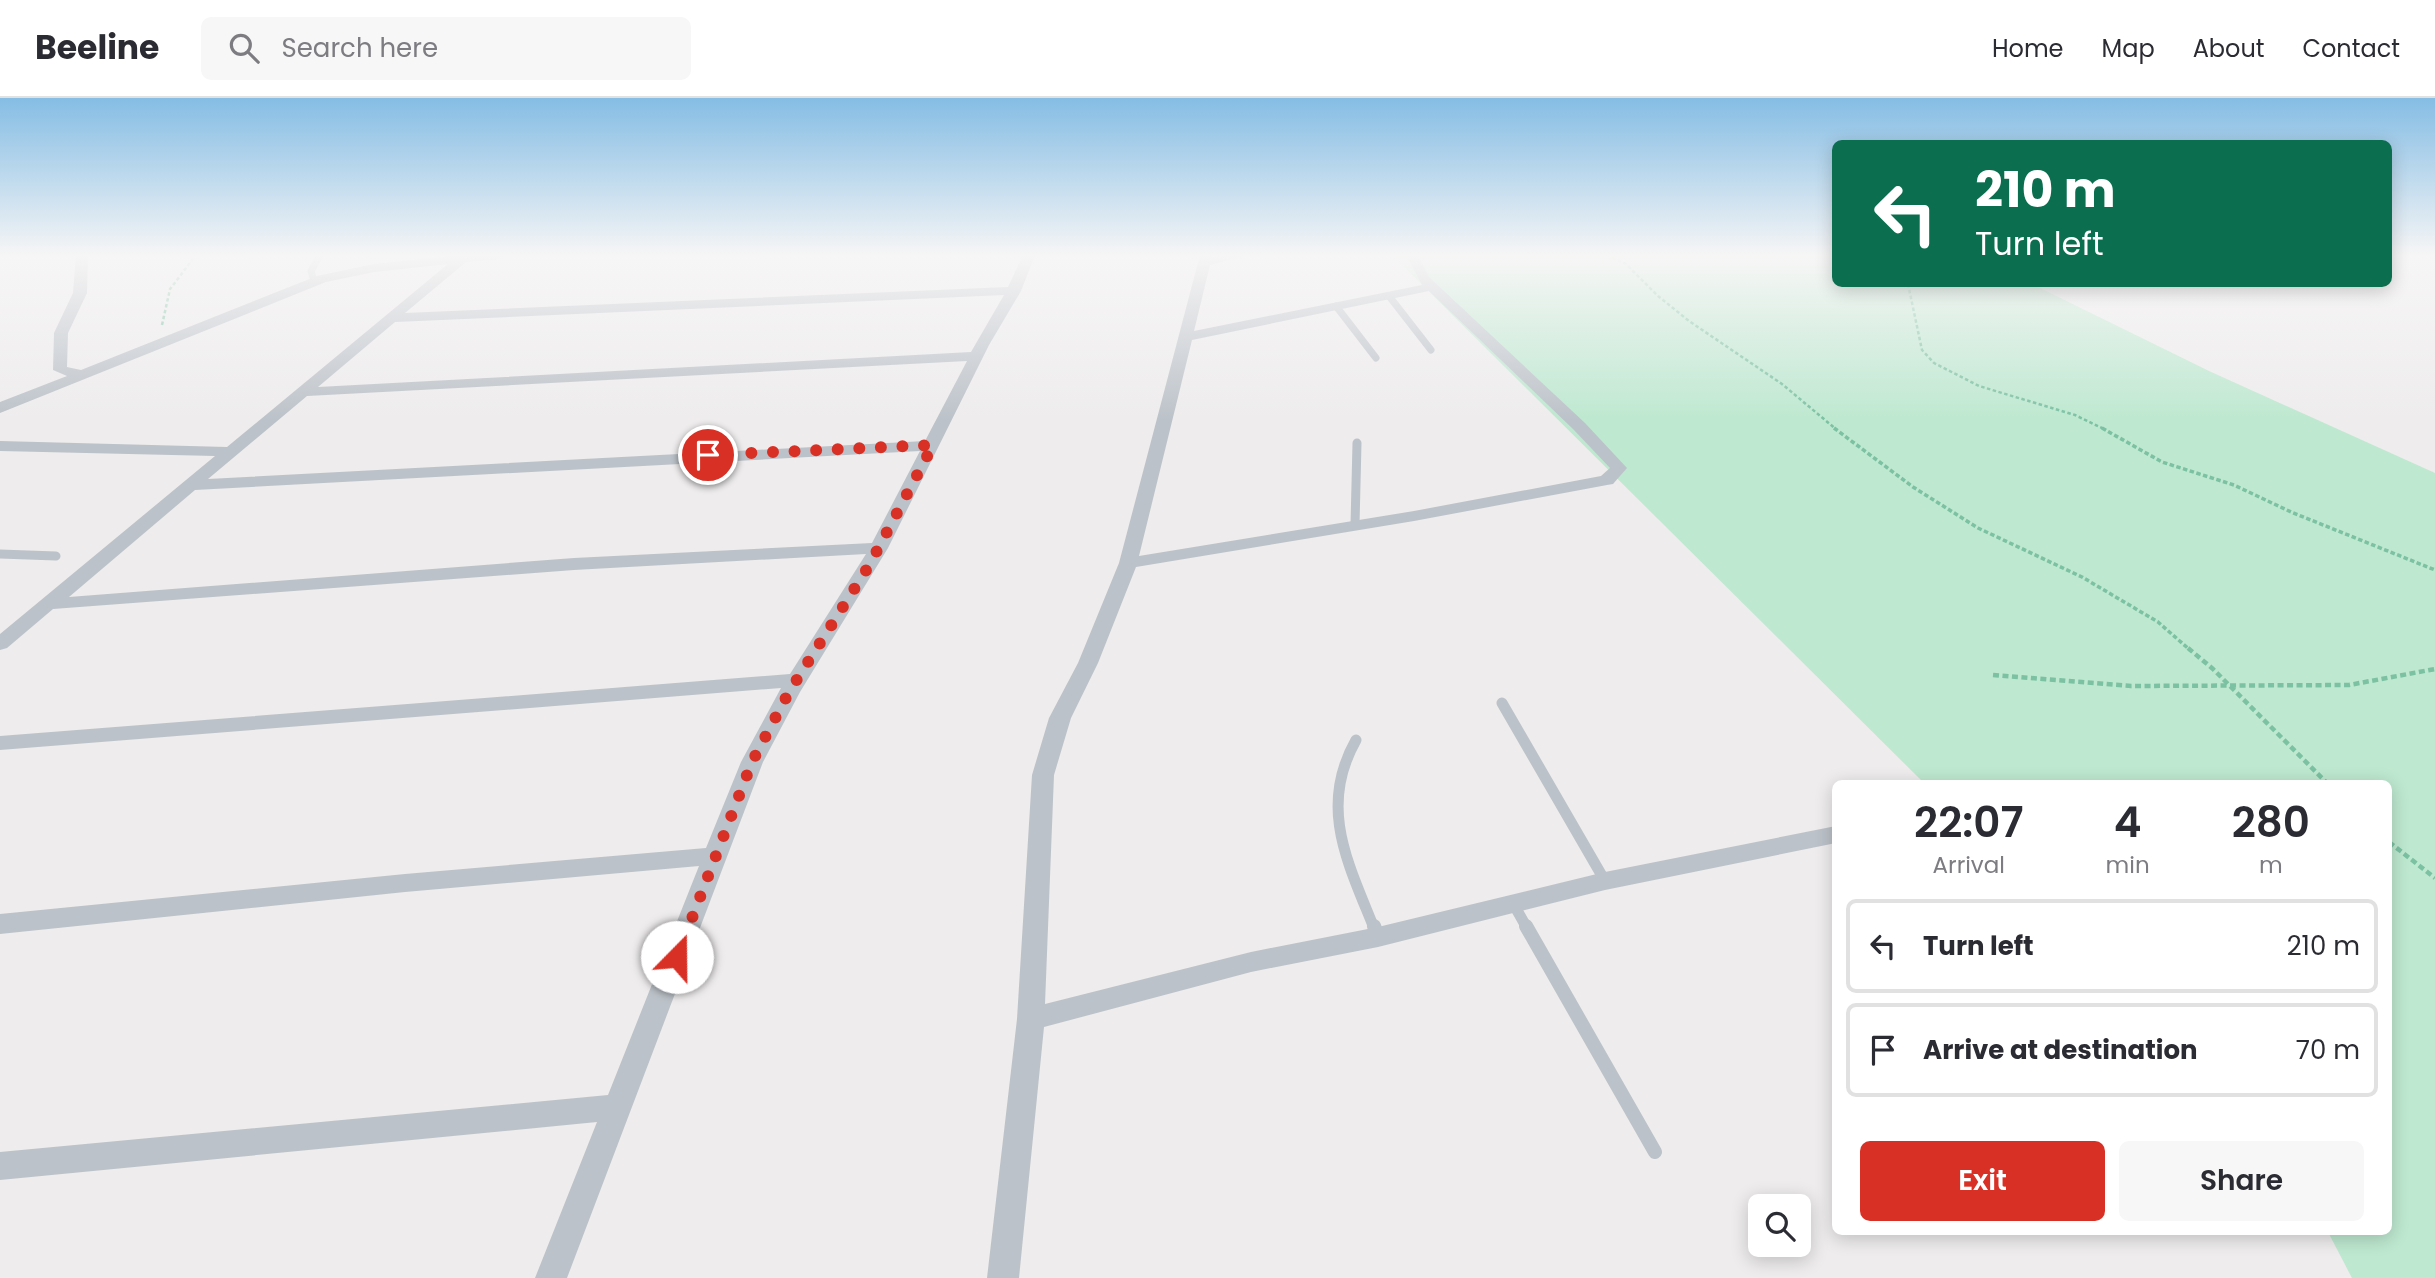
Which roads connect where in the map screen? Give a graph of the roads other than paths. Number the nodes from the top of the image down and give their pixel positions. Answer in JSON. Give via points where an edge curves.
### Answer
{"nodes":[{"id":1,"x":72,"y":310,"type":"edge"},
{"id":2,"x":241,"y":310,"type":"edge"},
{"id":3,"x":401,"y":310,"type":"edge"},
{"id":4,"x":574,"y":310,"type":"edge"},
{"id":5,"x":1003,"y":310,"type":"edge"},
{"id":6,"x":1192,"y":310,"type":"edge"},
{"id":7,"x":1316,"y":310,"type":"edge"},
{"id":8,"x":1339,"y":310,"type":"edge"},
{"id":9,"x":1400,"y":310,"type":"edge"},
{"id":10,"x":1456,"y":310,"type":"edge"},
{"id":11,"x":391,"y":318,"type":"junction"},
{"id":12,"x":1185,"y":337,"type":"junction"},
{"id":13,"x":1431,"y":350,"type":"dead end"},
{"id":14,"x":976,"y":356,"type":"junction"},
{"id":15,"x":1376,"y":358,"type":"dead end"},
{"id":16,"x":60,"y":370,"type":"junction"},
{"id":17,"x":81,"y":375,"type":"junction"},
{"id":18,"x":304,"y":392,"type":"junction"},
{"id":19,"x":24,"y":397,"type":"junction"},
{"id":20,"x":1,"y":407,"type":"edge"},
{"id":21,"x":1357,"y":443,"type":"dead end"},
{"id":22,"x":933,"y":445,"type":"junction"},
{"id":23,"x":0,"y":446,"type":"edge"},
{"id":24,"x":232,"y":452,"type":"junction"},
{"id":25,"x":192,"y":485,"type":"junction"},
{"id":26,"x":1355,"y":525,"type":"junction"},
{"id":27,"x":879,"y":548,"type":"junction"},
{"id":28,"x":0,"y":554,"type":"edge"},
{"id":29,"x":56,"y":556,"type":"dead end"},
{"id":30,"x":1128,"y":563,"type":"junction"},
{"id":31,"x":48,"y":604,"type":"junction"},
{"id":32,"x":0,"y":644,"type":"edge"},
{"id":33,"x":797,"y":680,"type":"junction"},
{"id":34,"x":1502,"y":704,"type":"dead end"},
{"id":35,"x":1356,"y":740,"type":"dead end"},
{"id":36,"x":0,"y":743,"type":"edge"},
{"id":37,"x":1832,"y":835,"type":"edge"},
{"id":38,"x":716,"y":856,"type":"junction"},
{"id":39,"x":1605,"y":881,"type":"junction"},
{"id":40,"x":1514,"y":905,"type":"junction"},
{"id":41,"x":0,"y":924,"type":"edge"},
{"id":42,"x":1378,"y":937,"type":"junction"},
{"id":43,"x":1031,"y":1019,"type":"junction"},
{"id":44,"x":618,"y":1107,"type":"junction"},
{"id":45,"x":1655,"y":1152,"type":"dead end"},
{"id":46,"x":0,"y":1166,"type":"edge"},
{"id":47,"x":551,"y":1278,"type":"edge"},
{"id":48,"x":1003,"y":1278,"type":"edge"}],
"edges":[{"from":1,"to":16,"type":"street","via":[[61,333]]},
{"from":2,"to":17,"type":"street"},
{"from":3,"to":11,"type":"street"},
{"from":4,"to":11,"type":"street"},
{"from":5,"to":14,"type":"street"},
{"from":6,"to":12,"type":"street"},
{"from":7,"to":12,"type":"street"},
{"from":8,"to":15,"type":"lane"},
{"from":9,"to":13,"type":"lane"},
{"from":10,"to":26,"type":"street","via":[[1619,468],[1607,480]]},
{"from":11,"to":18,"type":"street"},
{"from":12,"to":30,"type":"street"},
{"from":14,"to":18,"type":"street"},
{"from":14,"to":22,"type":"street"},
{"from":16,"to":17,"type":"street"},
{"from":16,"to":19,"type":"street"},
{"from":17,"to":19,"type":"street"},
{"from":18,"to":24,"type":"street"},
{"from":19,"to":20,"type":"street"},
{"from":21,"to":26,"type":"lane"},
{"from":22,"to":25,"type":"street"},
{"from":22,"to":27,"type":"street"},
{"from":23,"to":24,"type":"street"},
{"from":24,"to":25,"type":"street"},
{"from":25,"to":31,"type":"street"},
{"from":26,"to":30,"type":"street"},
{"from":27,"to":31,"type":"street","via":[[561,565]]},
{"from":27,"to":33,"type":"street"},
{"from":28,"to":29,"type":"lane"},
{"from":30,"to":43,"type":"street","via":[[1088,663],[1060,718],[1043,775]]},
{"from":31,"to":32,"type":"street"},
{"from":33,"to":36,"type":"street"},
{"from":33,"to":38,"type":"street","via":[[752,762]]},
{"from":34,"to":39,"type":"lane"},
{"from":35,"to":42,"type":"lane","via":[[1345,753],[1336,810],[1345,851]]},
{"from":37,"to":39,"type":"street"},
{"from":38,"to":41,"type":"street"},
{"from":38,"to":44,"type":"street"},
{"from":39,"to":40,"type":"street"},
{"from":40,"to":42,"type":"street"},
{"from":40,"to":45,"type":"lane"},
{"from":42,"to":43,"type":"street","via":[[1251,962]]},
{"from":43,"to":48,"type":"street"},
{"from":44,"to":46,"type":"street"},
{"from":44,"to":47,"type":"street"}]}
